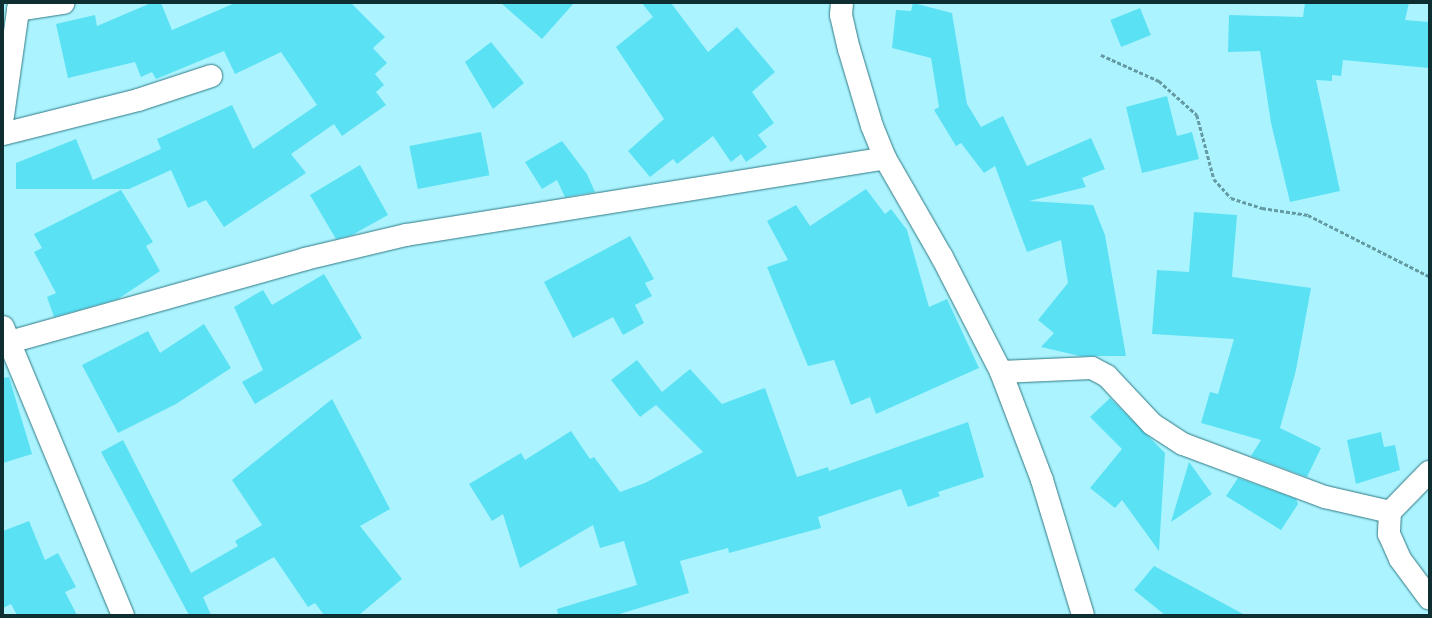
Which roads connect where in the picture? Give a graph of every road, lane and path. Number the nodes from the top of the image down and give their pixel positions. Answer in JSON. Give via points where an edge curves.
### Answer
{"nodes":[{"id":1,"x":63,"y":3,"type":"edge"},
{"id":2,"x":18,"y":7,"type":"edge"},
{"id":3,"x":840,"y":7,"type":"edge"},
{"id":4,"x":1101,"y":55,"type":"dead end"},
{"id":5,"x":212,"y":76,"type":"dead end"},
{"id":6,"x":3,"y":116,"type":"edge"},
{"id":7,"x":3,"y":134,"type":"edge"},
{"id":8,"x":885,"y":158,"type":"junction"},
{"id":9,"x":1429,"y":276,"type":"edge"},
{"id":10,"x":5,"y":338,"type":"edge"},
{"id":11,"x":1001,"y":372,"type":"junction"},
{"id":12,"x":1429,"y":472,"type":"edge"},
{"id":13,"x":1390,"y":512,"type":"junction"},
{"id":14,"x":1429,"y":598,"type":"edge"},
{"id":15,"x":123,"y":615,"type":"edge"},
{"id":16,"x":1083,"y":615,"type":"edge"}],
"edges":[{"from":1,"to":2,"type":"street"},
{"from":2,"to":6,"type":"street"},
{"from":3,"to":8,"type":"street","via":[[859,88]]},
{"from":4,"to":9,"type":"path","via":[[1159,81],[1197,115],[1214,179],[1230,198],[1262,208],[1308,215]]},
{"from":5,"to":7,"type":"street","via":[[123,104]]},
{"from":8,"to":10,"type":"street","via":[[399,237],[305,258]]},
{"from":8,"to":11,"type":"street","via":[[942,257]]},
{"from":10,"to":15,"type":"street"},
{"from":11,"to":13,"type":"street","via":[[1092,368],[1107,376],[1152,424],[1184,444],[1325,497]]},
{"from":11,"to":16,"type":"street","via":[[1035,460]]},
{"from":12,"to":13,"type":"street"},
{"from":13,"to":14,"type":"street","via":[[1389,534],[1397,553]]}]}
